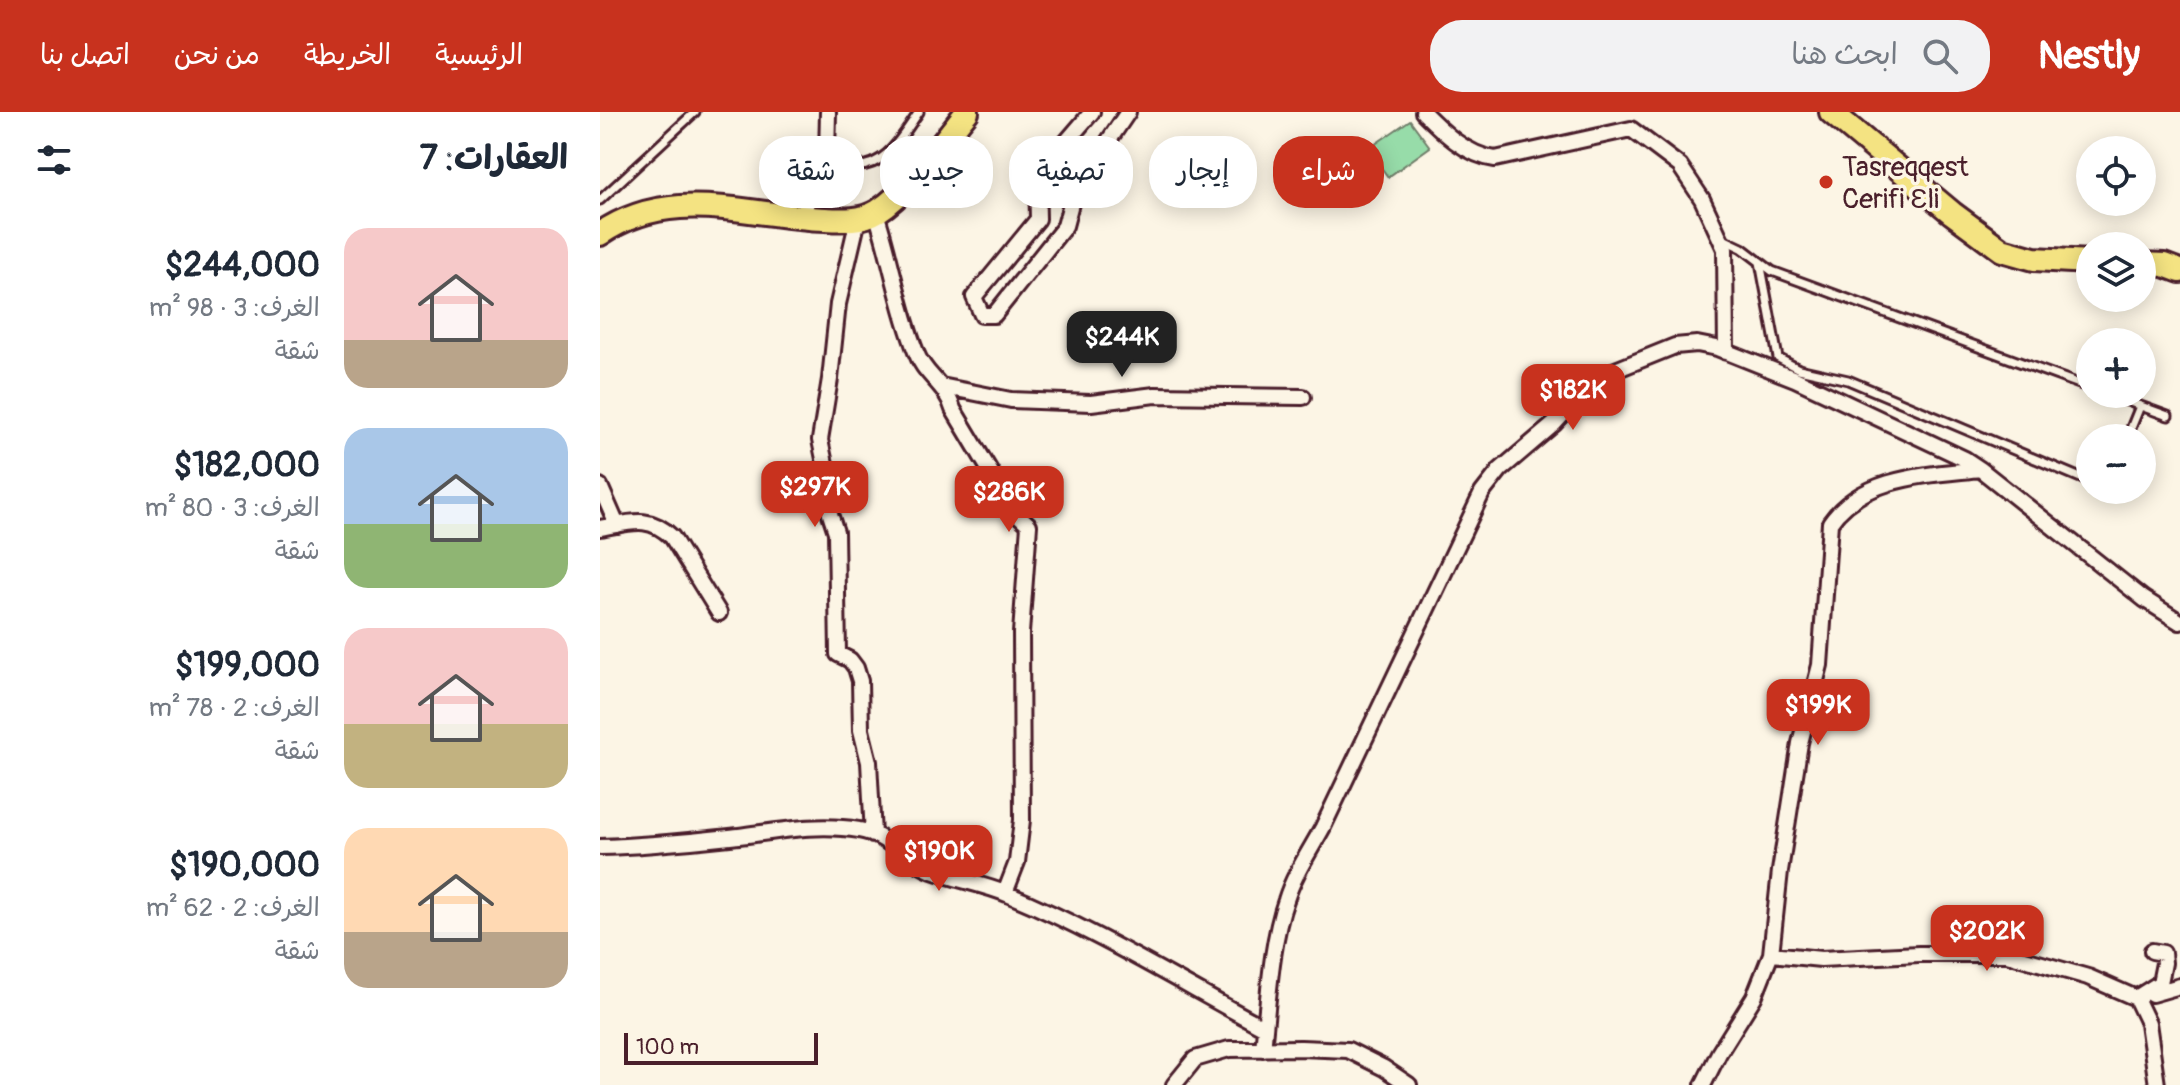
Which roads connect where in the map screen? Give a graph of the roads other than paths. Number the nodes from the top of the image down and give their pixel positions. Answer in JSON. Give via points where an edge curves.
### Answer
{"nodes":[{"id":1,"x":695,"y":112,"type":"edge"},
{"id":2,"x":919,"y":112,"type":"edge"},
{"id":3,"x":967,"y":112,"type":"edge"},
{"id":4,"x":1092,"y":112,"type":"edge"},
{"id":5,"x":1128,"y":112,"type":"edge"},
{"id":6,"x":1423,"y":112,"type":"edge"},
{"id":7,"x":1831,"y":112,"type":"edge"},
{"id":8,"x":830,"y":113,"type":"edge"},
{"id":9,"x":828,"y":136,"type":"edge"},
{"id":10,"x":864,"y":164,"type":"edge"},
{"id":11,"x":600,"y":200,"type":"edge"},
{"id":12,"x":805,"y":208,"type":"edge"},
{"id":13,"x":867,"y":216,"type":"junction"},
{"id":14,"x":801,"y":217,"type":"junction"},
{"id":15,"x":600,"y":234,"type":"edge"},
{"id":16,"x":1720,"y":238,"type":"junction"},
{"id":17,"x":2076,"y":261,"type":"edge"},
{"id":18,"x":1760,"y":262,"type":"junction"},
{"id":19,"x":2156,"y":265,"type":"edge"},
{"id":20,"x":2180,"y":271,"type":"edge"},
{"id":21,"x":1726,"y":352,"type":"junction"},
{"id":22,"x":2076,"y":383,"type":"edge"},
{"id":23,"x":941,"y":386,"type":"junction"},
{"id":24,"x":1303,"y":397,"type":"dead end"},
{"id":25,"x":2146,"y":408,"type":"edge"},
{"id":26,"x":2168,"y":416,"type":"dead end"},
{"id":27,"x":1980,"y":469,"type":"junction"},
{"id":28,"x":2076,"y":476,"type":"edge"},
{"id":29,"x":600,"y":486,"type":"edge"},
{"id":30,"x":617,"y":525,"type":"junction"},
{"id":31,"x":600,"y":528,"type":"edge"},
{"id":32,"x":719,"y":613,"type":"dead end"},
{"id":33,"x":2180,"y":622,"type":"edge"},
{"id":34,"x":873,"y":835,"type":"junction"},
{"id":35,"x":600,"y":847,"type":"edge"},
{"id":36,"x":1005,"y":893,"type":"junction"},
{"id":37,"x":2152,"y":951,"type":"dead end"},
{"id":38,"x":1771,"y":954,"type":"junction"},
{"id":39,"x":2168,"y":986,"type":"edge"},
{"id":40,"x":2136,"y":998,"type":"junction"},
{"id":41,"x":1265,"y":1028,"type":"junction"},
{"id":42,"x":1263,"y":1049,"type":"junction"},
{"id":43,"x":1174,"y":1085,"type":"edge"},
{"id":44,"x":1409,"y":1085,"type":"edge"},
{"id":45,"x":1703,"y":1085,"type":"edge"},
{"id":46,"x":2157,"y":1085,"type":"edge"}],
"edges":[{"from":1,"to":11,"type":"lane"},
{"from":2,"to":10,"type":"lane","via":[[891,151]]},
{"from":3,"to":13,"type":"main road","via":[[897,196]]},
{"from":4,"to":5,"type":"street","via":[[1037,176],[1038,219],[974,297],[982,315],[994,315],[1065,226],[1074,192]]},
{"from":6,"to":16,"type":"street","via":[[1478,157],[1495,159],[1631,129],[1680,166]]},
{"from":7,"to":17,"type":"main road","via":[[2002,250],[2034,259]]},
{"from":8,"to":9,"type":"street"},
{"from":12,"to":14,"type":"street"},
{"from":13,"to":14,"type":"main road","via":[[849,221]]},
{"from":13,"to":23,"type":"street","via":[[915,352]]},
{"from":13,"to":34,"type":"street","via":[[838,304],[820,440],[836,532],[838,654],[850,660],[860,681]]},
{"from":14,"to":15,"type":"main road","via":[[671,206]]},
{"from":16,"to":18,"type":"lane"},
{"from":16,"to":21,"type":"street","via":[[1725,249]]},
{"from":18,"to":22,"type":"lane","via":[[1772,271]]},
{"from":18,"to":28,"type":"lane","via":[[1778,358],[1799,369],[1848,380]]},
{"from":19,"to":20,"type":"main road"},
{"from":21,"to":27,"type":"street","via":[[1925,438]]},
{"from":21,"to":41,"type":"street","via":[[1697,344],[1675,346],[1603,375],[1482,493],[1286,898]]},
{"from":23,"to":24,"type":"street","via":[[1011,400],[1091,403],[1155,395]]},
{"from":23,"to":36,"type":"street","via":[[1014,511],[1029,525],[1021,633],[1022,820]]},
{"from":25,"to":26,"type":"lane"},
{"from":27,"to":33,"type":"street"},
{"from":27,"to":38,"type":"street","via":[[1899,479],[1840,509],[1830,523],[1820,665],[1800,743]]},
{"from":29,"to":30,"type":"street"},
{"from":30,"to":31,"type":"street"},
{"from":30,"to":32,"type":"street","via":[[651,522],[662,527]]},
{"from":34,"to":35,"type":"street","via":[[827,826]]},
{"from":34,"to":36,"type":"street","via":[[930,870]]},
{"from":36,"to":41,"type":"street"},
{"from":37,"to":39,"type":"street","via":[[2163,953]]},
{"from":38,"to":40,"type":"street","via":[[1821,959],[2007,954],[2088,977]]},
{"from":38,"to":45,"type":"street","via":[[1754,997]]},
{"from":39,"to":40,"type":"street"},
{"from":40,"to":46,"type":"street","via":[[2148,1023]]},
{"from":41,"to":42,"type":"street"},
{"from":42,"to":43,"type":"street","via":[[1229,1049],[1195,1059]]},
{"from":42,"to":44,"type":"street","via":[[1348,1050]]}]}
